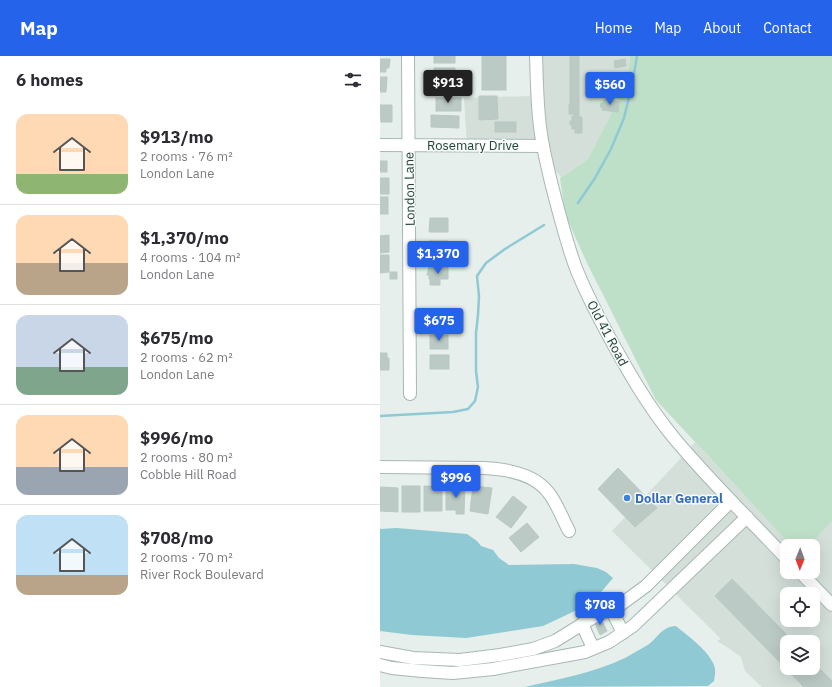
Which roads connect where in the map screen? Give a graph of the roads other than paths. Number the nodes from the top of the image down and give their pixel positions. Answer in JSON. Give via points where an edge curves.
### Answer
{"nodes":[{"id":1,"x":408,"y":56,"type":"edge"},
{"id":2,"x":536,"y":56,"type":"edge"},
{"id":3,"x":380,"y":145,"type":"edge"},
{"id":4,"x":408,"y":145,"type":"junction"},
{"id":5,"x":543,"y":146,"type":"junction"},
{"id":6,"x":410,"y":394,"type":"dead end"},
{"id":7,"x":380,"y":467,"type":"edge"},
{"id":8,"x":731,"y":501,"type":"junction"},
{"id":9,"x":747,"y":517,"type":"junction"},
{"id":10,"x":569,"y":531,"type":"dead end"},
{"id":11,"x":780,"y":552,"type":"edge"},
{"id":12,"x":807,"y":579,"type":"edge"},
{"id":13,"x":832,"y":605,"type":"edge"},
{"id":14,"x":611,"y":609,"type":"junction"},
{"id":15,"x":582,"y":624,"type":"junction"},
{"id":16,"x":622,"y":632,"type":"junction"},
{"id":17,"x":593,"y":648,"type":"junction"},
{"id":18,"x":380,"y":652,"type":"edge"},
{"id":19,"x":380,"y":665,"type":"edge"}],
"edges":[{"from":1,"to":4,"type":"street","name":"London Lane"},
{"from":2,"to":5,"type":"street","name":"Old 41 Road"},
{"from":3,"to":4,"type":"street","name":"Rosemary Drive"},
{"from":4,"to":5,"type":"street","name":"Rosemary Drive"},
{"from":4,"to":6,"type":"street","name":"London Lane"},
{"from":5,"to":8,"type":"street","name":"Old 41 Road","via":[[573,260],[620,357],[656,414],[692,460]]},
{"from":7,"to":10,"type":"street","via":[[484,468],[510,471],[531,479],[548,492]]},
{"from":8,"to":9,"type":"street","name":"Old 41 Road"},
{"from":8,"to":14,"type":"street","via":[[646,586]]},
{"from":9,"to":11,"type":"street","name":"Old 41 Road"},
{"from":9,"to":16,"type":"street","via":[[633,626]]},
{"from":12,"to":13,"type":"street"},
{"from":14,"to":15,"type":"street"},
{"from":14,"to":16,"type":"street"},
{"from":15,"to":17,"type":"street"},
{"from":15,"to":18,"type":"street","via":[[555,642],[500,656],[460,660],[414,658]]},
{"from":16,"to":17,"type":"street","via":[[609,642]]},
{"from":17,"to":19,"type":"street","via":[[585,652],[493,669],[459,672],[422,671]]}]}
